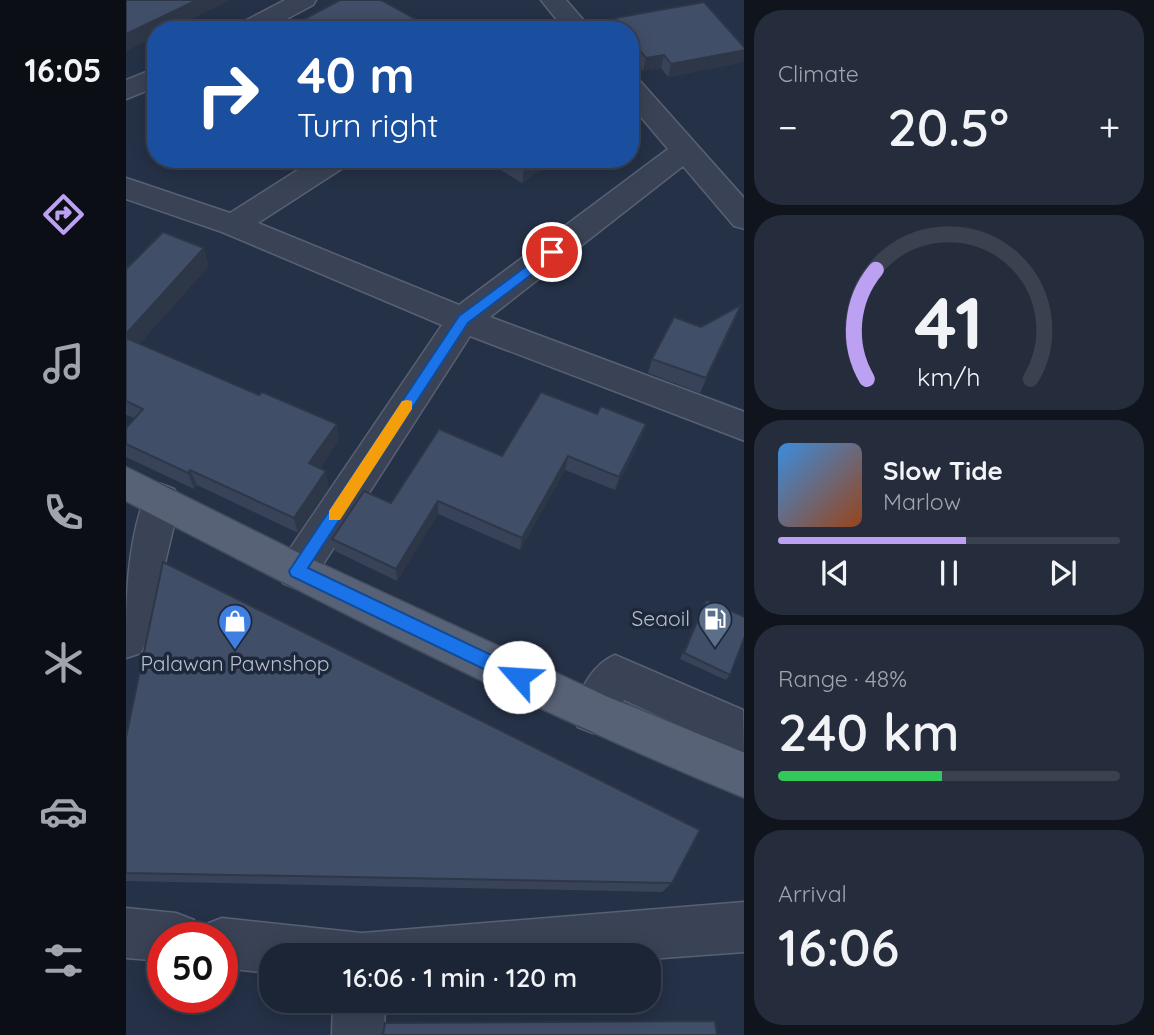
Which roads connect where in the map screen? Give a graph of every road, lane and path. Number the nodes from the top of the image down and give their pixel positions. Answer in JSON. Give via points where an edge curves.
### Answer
{"nodes":[{"id":1,"x":304,"y":0,"type":"edge"},
{"id":2,"x":263,"y":21,"type":"edge"},
{"id":3,"x":147,"y":80,"type":"edge"},
{"id":4,"x":126,"y":91,"type":"edge"},
{"id":5,"x":639,"y":97,"type":"edge"},
{"id":6,"x":685,"y":150,"type":"junction"},
{"id":7,"x":322,"y":168,"type":"edge"},
{"id":8,"x":126,"y":188,"type":"edge"},
{"id":9,"x":744,"y":219,"type":"edge"},
{"id":10,"x":233,"y":225,"type":"junction"},
{"id":11,"x":463,"y":320,"type":"junction"},
{"id":12,"x":744,"y":427,"type":"edge"},
{"id":13,"x":143,"y":491,"type":"edge"},
{"id":14,"x":297,"y":571,"type":"junction"},
{"id":15,"x":126,"y":639,"type":"edge"},
{"id":16,"x":593,"y":712,"type":"junction"},
{"id":17,"x":744,"y":769,"type":"edge"},
{"id":18,"x":744,"y":776,"type":"edge"},
{"id":19,"x":744,"y":927,"type":"edge"},
{"id":20,"x":126,"y":933,"type":"edge"},
{"id":21,"x":147,"y":935,"type":"edge"},
{"id":22,"x":536,"y":943,"type":"edge"},
{"id":23,"x":238,"y":945,"type":"edge"},
{"id":24,"x":259,"y":947,"type":"edge"},
{"id":25,"x":359,"y":1013,"type":"edge"},
{"id":26,"x":358,"y":1035,"type":"edge"}],
"edges":[{"from":1,"to":2,"type":"street"},
{"from":3,"to":4,"type":"street"},
{"from":5,"to":6,"type":"street"},
{"from":6,"to":9,"type":"street"},
{"from":6,"to":11,"type":"street"},
{"from":7,"to":10,"type":"street"},
{"from":8,"to":10,"type":"street"},
{"from":10,"to":11,"type":"street"},
{"from":11,"to":12,"type":"street"},
{"from":11,"to":14,"type":"street"},
{"from":13,"to":14,"type":"main road"},
{"from":13,"to":15,"type":"street"},
{"from":14,"to":16,"type":"main road"},
{"from":16,"to":17,"type":"street","via":[[615,675],[727,725]]},
{"from":16,"to":18,"type":"main road"},
{"from":19,"to":22,"type":"street"},
{"from":20,"to":21,"type":"street"},
{"from":23,"to":24,"type":"street"},
{"from":25,"to":26,"type":"street"}]}
